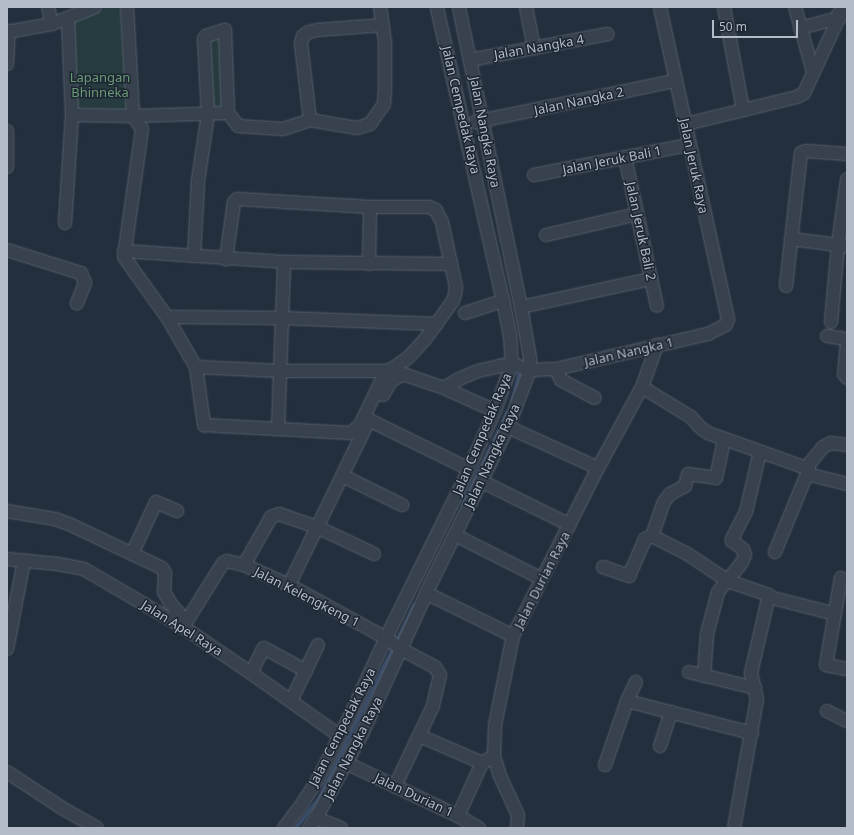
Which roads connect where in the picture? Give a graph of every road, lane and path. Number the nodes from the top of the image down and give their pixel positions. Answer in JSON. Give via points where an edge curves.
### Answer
{"nodes":[{"id":1,"x":48,"y":7,"type":"edge"},
{"id":2,"x":95,"y":7,"type":"edge"},
{"id":3,"x":127,"y":7,"type":"edge"},
{"id":4,"x":380,"y":7,"type":"edge"},
{"id":5,"x":437,"y":7,"type":"edge"},
{"id":6,"x":459,"y":7,"type":"edge"},
{"id":7,"x":526,"y":7,"type":"edge"},
{"id":8,"x":660,"y":7,"type":"edge"},
{"id":9,"x":724,"y":7,"type":"edge"},
{"id":10,"x":795,"y":7,"type":"edge"},
{"id":11,"x":847,"y":7,"type":"edge"},
{"id":12,"x":838,"y":12,"type":"edge"},
{"id":13,"x":68,"y":19,"type":"junction"},
{"id":14,"x":52,"y":24,"type":"junction"},
{"id":15,"x":383,"y":25,"type":"junction"},
{"id":16,"x":800,"y":28,"type":"junction"},
{"id":17,"x":8,"y":32,"type":"edge"},
{"id":18,"x":608,"y":34,"type":"dead end"},
{"id":19,"x":534,"y":48,"type":"junction"},
{"id":20,"x":470,"y":60,"type":"junction"},
{"id":21,"x":7,"y":64,"type":"edge"},
{"id":22,"x":813,"y":72,"type":"junction"},
{"id":23,"x":675,"y":81,"type":"junction"},
{"id":24,"x":743,"y":110,"type":"junction"},
{"id":25,"x":228,"y":113,"type":"junction"},
{"id":26,"x":208,"y":114,"type":"junction"},
{"id":27,"x":72,"y":115,"type":"junction"},
{"id":28,"x":133,"y":116,"type":"junction"},
{"id":29,"x":310,"y":120,"type":"junction"},
{"id":30,"x":482,"y":120,"type":"junction"},
{"id":31,"x":464,"y":124,"type":"junction"},
{"id":32,"x":686,"y":124,"type":"junction"},
{"id":33,"x":7,"y":131,"type":"edge"},
{"id":34,"x":689,"y":145,"type":"junction"},
{"id":35,"x":7,"y":149,"type":"edge"},
{"id":36,"x":847,"y":154,"type":"edge"},
{"id":37,"x":625,"y":157,"type":"junction"},
{"id":38,"x":7,"y":167,"type":"edge"},
{"id":39,"x":534,"y":175,"type":"dead end"},
{"id":40,"x":847,"y":180,"type":"edge"},
{"id":41,"x":846,"y":192,"type":"edge"},
{"id":42,"x":370,"y":207,"type":"junction"},
{"id":43,"x":637,"y":214,"type":"junction"},
{"id":44,"x":65,"y":223,"type":"dead end"},
{"id":45,"x":546,"y":235,"type":"dead end"},
{"id":46,"x":791,"y":239,"type":"junction"},
{"id":47,"x":843,"y":245,"type":"edge"},
{"id":48,"x":7,"y":250,"type":"edge"},
{"id":49,"x":124,"y":251,"type":"junction"},
{"id":50,"x":194,"y":256,"type":"junction"},
{"id":51,"x":226,"y":259,"type":"junction"},
{"id":52,"x":284,"y":262,"type":"junction"},
{"id":53,"x":369,"y":264,"type":"junction"},
{"id":54,"x":452,"y":264,"type":"junction"},
{"id":55,"x":651,"y":279,"type":"junction"},
{"id":56,"x":786,"y":286,"type":"dead end"},
{"id":57,"x":503,"y":301,"type":"junction"},
{"id":58,"x":77,"y":303,"type":"dead end"},
{"id":59,"x":657,"y":306,"type":"dead end"},
{"id":60,"x":521,"y":307,"type":"junction"},
{"id":61,"x":465,"y":313,"type":"dead end"},
{"id":62,"x":167,"y":317,"type":"junction"},
{"id":63,"x":282,"y":318,"type":"junction"},
{"id":64,"x":831,"y":322,"type":"dead end"},
{"id":65,"x":437,"y":324,"type":"junction"},
{"id":66,"x":726,"y":325,"type":"joint"},
{"id":67,"x":827,"y":336,"type":"dead end"},
{"id":68,"x":847,"y":340,"type":"edge"},
{"id":69,"x":657,"y":345,"type":"junction"},
{"id":70,"x":512,"y":364,"type":"junction"},
{"id":71,"x":196,"y":367,"type":"junction"},
{"id":72,"x":556,"y":369,"type":"junction"},
{"id":73,"x":530,"y":370,"type":"junction"},
{"id":74,"x":280,"y":371,"type":"junction"},
{"id":75,"x":386,"y":371,"type":"junction"},
{"id":76,"x":847,"y":378,"type":"edge"},
{"id":77,"x":642,"y":387,"type":"junction"},
{"id":78,"x":444,"y":388,"type":"junction"},
{"id":79,"x":595,"y":398,"type":"dead end"},
{"id":80,"x":494,"y":411,"type":"junction"},
{"id":81,"x":369,"y":420,"type":"junction"},
{"id":82,"x":508,"y":427,"type":"junction"},
{"id":83,"x":278,"y":429,"type":"junction"},
{"id":84,"x":724,"y":440,"type":"junction"},
{"id":85,"x":847,"y":445,"type":"edge"},
{"id":86,"x":760,"y":452,"type":"junction"},
{"id":87,"x":466,"y":468,"type":"junction"},
{"id":88,"x":598,"y":468,"type":"junction"},
{"id":89,"x":807,"y":471,"type":"junction"},
{"id":90,"x":343,"y":476,"type":"junction"},
{"id":91,"x":481,"y":481,"type":"junction"},
{"id":92,"x":847,"y":484,"type":"edge"},
{"id":93,"x":402,"y":505,"type":"dead end"},
{"id":94,"x":7,"y":511,"type":"edge"},
{"id":95,"x":177,"y":511,"type":"dead end"},
{"id":96,"x":570,"y":525,"type":"junction"},
{"id":97,"x":317,"y":527,"type":"junction"},
{"id":98,"x":455,"y":535,"type":"junction"},
{"id":99,"x":652,"y":536,"type":"junction"},
{"id":100,"x":775,"y":552,"type":"dead end"},
{"id":101,"x":132,"y":554,"type":"junction"},
{"id":102,"x":374,"y":554,"type":"dead end"},
{"id":103,"x":7,"y":559,"type":"edge"},
{"id":104,"x":24,"y":561,"type":"junction"},
{"id":105,"x":244,"y":565,"type":"junction"},
{"id":106,"x":603,"y":567,"type":"dead end"},
{"id":107,"x":841,"y":578,"type":"dead end"},
{"id":108,"x":542,"y":579,"type":"junction"},
{"id":109,"x":728,"y":581,"type":"junction"},
{"id":110,"x":290,"y":585,"type":"junction"},
{"id":111,"x":426,"y":593,"type":"junction"},
{"id":112,"x":769,"y":597,"type":"junction"},
{"id":113,"x":835,"y":614,"type":"junction"},
{"id":114,"x":185,"y":624,"type":"junction"},
{"id":115,"x":513,"y":636,"type":"junction"},
{"id":116,"x":386,"y":638,"type":"junction"},
{"id":117,"x":318,"y":645,"type":"dead end"},
{"id":118,"x":7,"y":649,"type":"edge"},
{"id":119,"x":401,"y":649,"type":"junction"},
{"id":120,"x":847,"y":669,"type":"edge"},
{"id":121,"x":306,"y":671,"type":"junction"},
{"id":122,"x":690,"y":672,"type":"dead end"},
{"id":123,"x":251,"y":673,"type":"junction"},
{"id":124,"x":704,"y":676,"type":"junction"},
{"id":125,"x":636,"y":682,"type":"dead end"},
{"id":126,"x":755,"y":688,"type":"junction"},
{"id":127,"x":291,"y":701,"type":"junction"},
{"id":128,"x":627,"y":701,"type":"junction"},
{"id":129,"x":826,"y":711,"type":"dead end"},
{"id":130,"x":671,"y":712,"type":"junction"},
{"id":131,"x":847,"y":720,"type":"edge"},
{"id":132,"x":752,"y":733,"type":"junction"},
{"id":133,"x":340,"y":736,"type":"junction"},
{"id":134,"x":420,"y":736,"type":"junction"},
{"id":135,"x":660,"y":746,"type":"dead end"},
{"id":136,"x":494,"y":756,"type":"junction"},
{"id":137,"x":346,"y":763,"type":"junction"},
{"id":138,"x":482,"y":763,"type":"junction"},
{"id":139,"x":605,"y":765,"type":"dead end"},
{"id":140,"x":7,"y":772,"type":"edge"},
{"id":141,"x":395,"y":786,"type":"junction"},
{"id":142,"x":458,"y":816,"type":"junction"},
{"id":143,"x":316,"y":818,"type":"junction"},
{"id":144,"x":97,"y":828,"type":"edge"},
{"id":145,"x":284,"y":828,"type":"edge"},
{"id":146,"x":308,"y":828,"type":"edge"},
{"id":147,"x":341,"y":828,"type":"edge"},
{"id":148,"x":479,"y":828,"type":"edge"},
{"id":149,"x":517,"y":828,"type":"edge"},
{"id":150,"x":734,"y":828,"type":"edge"}],
"edges":[{"from":1,"to":14,"type":"street"},
{"from":2,"to":13,"type":"street"},
{"from":3,"to":28,"type":"street"},
{"from":4,"to":15,"type":"street"},
{"from":5,"to":31,"type":"street","name":"Jalan Cempedak Raya"},
{"from":6,"to":20,"type":"street","name":"Jalan Nangka Raya"},
{"from":7,"to":19,"type":"street"},
{"from":8,"to":23,"type":"street","name":"Jalan Jeruk Raya"},
{"from":9,"to":24,"type":"street"},
{"from":10,"to":16,"type":"street"},
{"from":11,"to":12,"type":"street"},
{"from":12,"to":16,"type":"street"},
{"from":12,"to":22,"type":"street"},
{"from":13,"to":14,"type":"street"},
{"from":13,"to":27,"type":"street"},
{"from":14,"to":17,"type":"street"},
{"from":15,"to":29,"type":"street","via":[[384,104],[370,124],[357,128]]},
{"from":15,"to":29,"type":"street","via":[[317,30],[303,36],[301,43]]},
{"from":16,"to":22,"type":"street"},
{"from":17,"to":21,"type":"street"},
{"from":18,"to":19,"type":"street","name":"Jalan Nangka 4"},
{"from":19,"to":20,"type":"street","name":"Jalan Nangka 4"},
{"from":20,"to":30,"type":"street","name":"Jalan Nangka Raya"},
{"from":22,"to":24,"type":"street","via":[[804,92],[797,97]]},
{"from":23,"to":30,"type":"street","name":"Jalan Nangka 2"},
{"from":23,"to":32,"type":"street","name":"Jalan Jeruk Raya"},
{"from":24,"to":32,"type":"street"},
{"from":25,"to":26,"type":"street"},
{"from":25,"to":26,"type":"street","via":[[225,30],[204,39]]},
{"from":25,"to":29,"type":"street","via":[[238,126],[283,129]]},
{"from":26,"to":28,"type":"street"},
{"from":26,"to":50,"type":"street","via":[[198,181]]},
{"from":27,"to":28,"type":"street"},
{"from":27,"to":44,"type":"street"},
{"from":28,"to":49,"type":"street","via":[[142,129]]},
{"from":30,"to":31,"type":"street","name":"Jalan Nangka 2"},
{"from":30,"to":60,"type":"street","name":"Jalan Nangka Raya"},
{"from":31,"to":57,"type":"street","name":"Jalan Cempedak Raya"},
{"from":32,"to":34,"type":"street","name":"Jalan Jeruk Raya"},
{"from":33,"to":35,"type":"street"},
{"from":34,"to":37,"type":"street","name":"Jalan Jeruk Bali 1"},
{"from":34,"to":66,"type":"street","name":"Jalan Jeruk Raya","via":[[728,318]]},
{"from":35,"to":38,"type":"street"},
{"from":36,"to":46,"type":"street","via":[[806,150],[801,153]]},
{"from":37,"to":39,"type":"street","name":"Jalan Jeruk Bali 1"},
{"from":37,"to":43,"type":"street","name":"Jalan Jeruk Bali 2"},
{"from":40,"to":41,"type":"street"},
{"from":41,"to":47,"type":"street"},
{"from":42,"to":51,"type":"street","via":[[237,199],[234,202]]},
{"from":42,"to":53,"type":"street"},
{"from":42,"to":54,"type":"street","via":[[434,208],[442,222]]},
{"from":43,"to":45,"type":"street"},
{"from":43,"to":55,"type":"street","name":"Jalan Jeruk Bali 2"},
{"from":46,"to":47,"type":"street"},
{"from":46,"to":56,"type":"street"},
{"from":47,"to":64,"type":"street"},
{"from":48,"to":58,"type":"street","via":[[81,273],[85,283]]},
{"from":49,"to":50,"type":"street"},
{"from":49,"to":62,"type":"street","via":[[128,264]]},
{"from":50,"to":51,"type":"street"},
{"from":51,"to":52,"type":"street"},
{"from":52,"to":53,"type":"street"},
{"from":52,"to":63,"type":"street"},
{"from":53,"to":54,"type":"street"},
{"from":54,"to":65,"type":"street","via":[[455,294]]},
{"from":55,"to":59,"type":"street","name":"Jalan Jeruk Bali 2"},
{"from":55,"to":60,"type":"street"},
{"from":57,"to":61,"type":"street"},
{"from":57,"to":70,"type":"street","name":"Jalan Cempedak Raya"},
{"from":60,"to":73,"type":"street","name":"Jalan Nangka Raya"},
{"from":62,"to":63,"type":"street"},
{"from":62,"to":71,"type":"street"},
{"from":63,"to":65,"type":"street"},
{"from":63,"to":74,"type":"street"},
{"from":65,"to":75,"type":"street","via":[[409,357]]},
{"from":66,"to":69,"type":"street","name":"Jalan Nangka 1","via":[[708,334]]},
{"from":67,"to":68,"type":"street"},
{"from":68,"to":76,"type":"street","via":[[844,374]]},
{"from":69,"to":72,"type":"street","name":"Jalan Nangka 1"},
{"from":69,"to":77,"type":"street","name":"Jalan Durian Raya"},
{"from":70,"to":73,"type":"street"},
{"from":70,"to":78,"type":"street","via":[[478,371],[459,378]]},
{"from":70,"to":80,"type":"street","name":"Jalan Cempedak Raya"},
{"from":71,"to":74,"type":"street"},
{"from":71,"to":83,"type":"street","via":[[204,425]]},
{"from":72,"to":73,"type":"street","name":"Jalan Nangka 1"},
{"from":72,"to":79,"type":"street","via":[[561,380]]},
{"from":73,"to":82,"type":"street","name":"Jalan Nangka Raya"},
{"from":74,"to":75,"type":"street"},
{"from":74,"to":83,"type":"street"},
{"from":75,"to":83,"type":"street","via":[[360,425],[351,433]]},
{"from":77,"to":84,"type":"street","via":[[691,418],[701,428]]},
{"from":77,"to":88,"type":"street","name":"Jalan Durian Raya"},
{"from":78,"to":80,"type":"street"},
{"from":78,"to":81,"type":"street","via":[[403,374],[391,381]]},
{"from":80,"to":87,"type":"street","name":"Jalan Cempedak Raya"},
{"from":81,"to":87,"type":"street"},
{"from":81,"to":90,"type":"street"},
{"from":82,"to":88,"type":"street"},
{"from":82,"to":91,"type":"street","name":"Jalan Nangka Raya"},
{"from":84,"to":86,"type":"street"},
{"from":84,"to":99,"type":"street","via":[[716,478],[688,474],[685,486],[670,494],[664,502]]},
{"from":85,"to":89,"type":"street","via":[[831,443],[822,447]]},
{"from":86,"to":89,"type":"street"},
{"from":86,"to":109,"type":"street","via":[[746,512],[732,538],[745,555]]},
{"from":87,"to":116,"type":"street","name":"Jalan Cempedak Raya"},
{"from":88,"to":96,"type":"street","name":"Jalan Durian Raya"},
{"from":89,"to":92,"type":"street"},
{"from":89,"to":100,"type":"street"},
{"from":90,"to":93,"type":"street"},
{"from":90,"to":97,"type":"street"},
{"from":91,"to":96,"type":"street"},
{"from":91,"to":98,"type":"street","name":"Jalan Nangka Raya"},
{"from":94,"to":101,"type":"street","via":[[55,519]]},
{"from":95,"to":101,"type":"street","via":[[156,502]]},
{"from":96,"to":108,"type":"street","name":"Jalan Durian Raya"},
{"from":97,"to":102,"type":"street"},
{"from":97,"to":105,"type":"street","via":[[279,514],[271,517]]},
{"from":97,"to":110,"type":"street"},
{"from":98,"to":108,"type":"street"},
{"from":98,"to":111,"type":"street","name":"Jalan Nangka Raya"},
{"from":99,"to":106,"type":"street","via":[[645,538],[629,576]]},
{"from":99,"to":109,"type":"street","via":[[686,553]]},
{"from":101,"to":114,"type":"street","via":[[162,568],[165,573],[164,592]]},
{"from":103,"to":104,"type":"street","name":"Jalan Apel Raya"},
{"from":104,"to":114,"type":"street","name":"Jalan Apel Raya","via":[[84,569]]},
{"from":104,"to":118,"type":"street"},
{"from":105,"to":110,"type":"street","name":"Jalan Kelengkeng 1"},
{"from":105,"to":114,"type":"street","name":"Jalan Kelengkeng 1","via":[[227,560],[223,563]]},
{"from":107,"to":113,"type":"street"},
{"from":108,"to":115,"type":"street","name":"Jalan Durian Raya"},
{"from":109,"to":112,"type":"street","via":[[766,593]]},
{"from":109,"to":124,"type":"street","via":[[718,592],[712,611],[707,634]]},
{"from":110,"to":116,"type":"street","name":"Jalan Kelengkeng 1"},
{"from":111,"to":115,"type":"street"},
{"from":111,"to":119,"type":"street","name":"Jalan Nangka Raya"},
{"from":112,"to":113,"type":"street"},
{"from":112,"to":126,"type":"street","via":[[751,673]]},
{"from":113,"to":120,"type":"street","via":[[826,665]]},
{"from":114,"to":123,"type":"street","name":"Jalan Apel Raya"},
{"from":115,"to":136,"type":"street","name":"Jalan Durian Raya","via":[[495,725]]},
{"from":116,"to":119,"type":"street","name":"Jalan Kelengkeng 1"},
{"from":116,"to":133,"type":"street","name":"Jalan Cempedak Raya"},
{"from":117,"to":121,"type":"street"},
{"from":119,"to":134,"type":"street","name":"Jalan Kelengkeng 1","via":[[435,667],[440,675],[433,706]]},
{"from":119,"to":137,"type":"street","name":"Jalan Nangka Raya"},
{"from":121,"to":123,"type":"street","via":[[264,648]]},
{"from":121,"to":127,"type":"street"},
{"from":122,"to":124,"type":"street"},
{"from":123,"to":127,"type":"street","name":"Jalan Apel Raya"},
{"from":124,"to":126,"type":"street"},
{"from":125,"to":128,"type":"street"},
{"from":126,"to":132,"type":"street","via":[[757,699]]},
{"from":127,"to":133,"type":"street","name":"Jalan Apel Raya"},
{"from":128,"to":130,"type":"street"},
{"from":128,"to":139,"type":"street"},
{"from":129,"to":131,"type":"street"},
{"from":130,"to":132,"type":"street"},
{"from":130,"to":135,"type":"street"},
{"from":132,"to":150,"type":"street"},
{"from":133,"to":145,"type":"street","name":"Jalan Cempedak Raya","via":[[318,779]]},
{"from":134,"to":138,"type":"street"},
{"from":134,"to":141,"type":"street","name":"Jalan Kelengkeng 1"},
{"from":136,"to":138,"type":"street"},
{"from":136,"to":149,"type":"street","name":"Jalan Durian Raya","via":[[518,815]]},
{"from":137,"to":141,"type":"street","name":"Jalan Durian 1"},
{"from":137,"to":143,"type":"street","name":"Jalan Nangka Raya"},
{"from":138,"to":142,"type":"street"},
{"from":140,"to":144,"type":"street"},
{"from":141,"to":142,"type":"street","name":"Jalan Durian 1"},
{"from":142,"to":148,"type":"street","name":"Jalan Durian 1"},
{"from":143,"to":146,"type":"street","name":"Jalan Nangka Raya"},
{"from":143,"to":147,"type":"street"}]}
